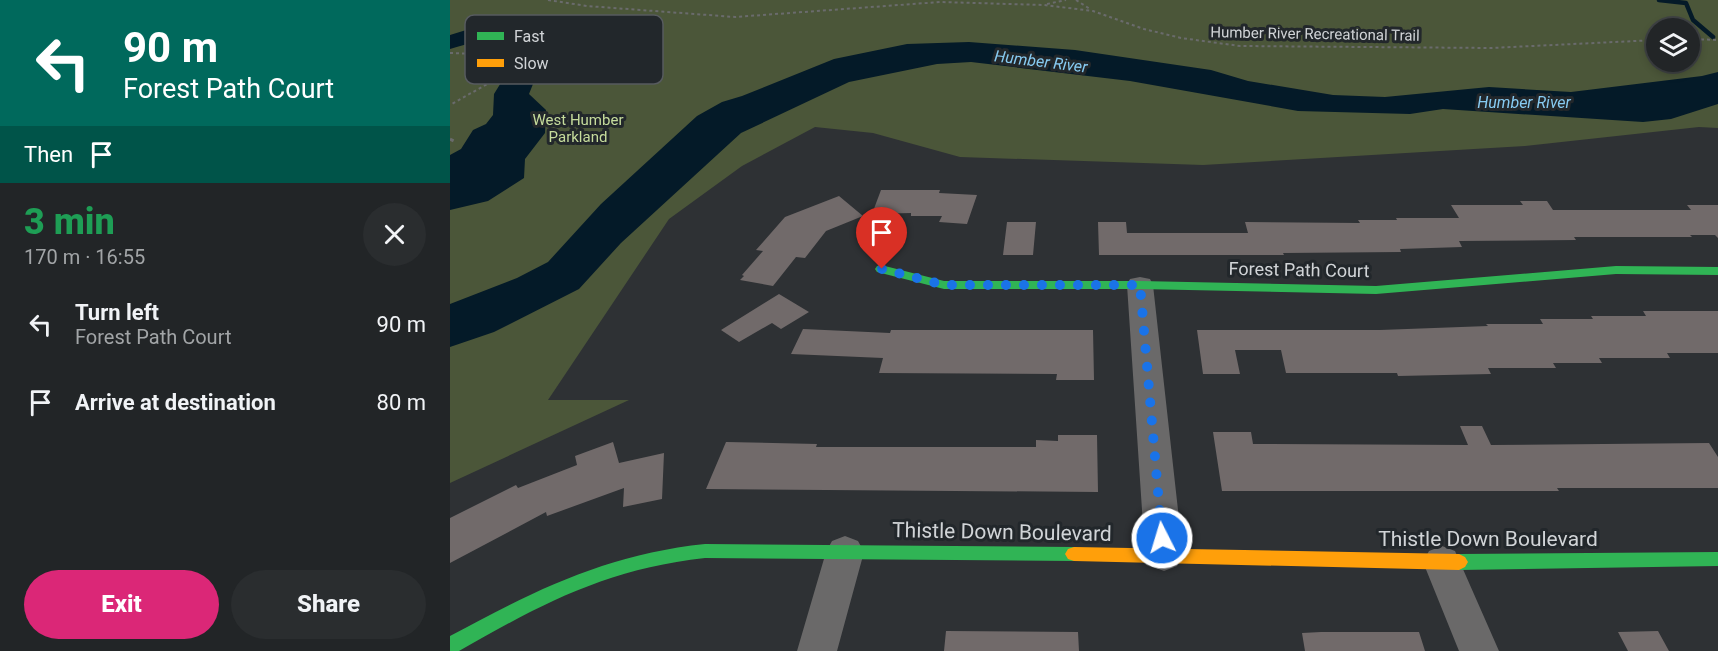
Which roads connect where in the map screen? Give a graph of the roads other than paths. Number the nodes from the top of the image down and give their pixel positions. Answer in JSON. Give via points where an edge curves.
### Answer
{"nodes":[{"id":1,"x":882,"y":269,"type":"dead end"},
{"id":2,"x":1718,"y":271,"type":"edge"},
{"id":3,"x":1140,"y":285,"type":"junction"},
{"id":4,"x":845,"y":552,"type":"junction"},
{"id":5,"x":1164,"y":555,"type":"junction"},
{"id":6,"x":1718,"y":559,"type":"edge"},
{"id":7,"x":1442,"y":562,"type":"junction"},
{"id":8,"x":450,"y":646,"type":"edge"},
{"id":9,"x":816,"y":651,"type":"edge"},
{"id":10,"x":1479,"y":651,"type":"edge"}],
"edges":[{"from":1,"to":3,"type":"street","name":"Forest Path Court","via":[[944,285]]},
{"from":2,"to":3,"type":"street","name":"Forest Path Court","via":[[1616,270],[1394,290]]},
{"from":3,"to":5,"type":"street"},
{"from":4,"to":5,"type":"street","name":"Thistle Down Boulevard"},
{"from":4,"to":8,"type":"street","name":"Thistle Down Boulevard","via":[[705,551],[661,555],[570,584]]},
{"from":4,"to":9,"type":"street"},
{"from":5,"to":7,"type":"street","name":"Thistle Down Boulevard"},
{"from":6,"to":7,"type":"street","name":"Thistle Down Boulevard"},
{"from":7,"to":10,"type":"street"}]}
